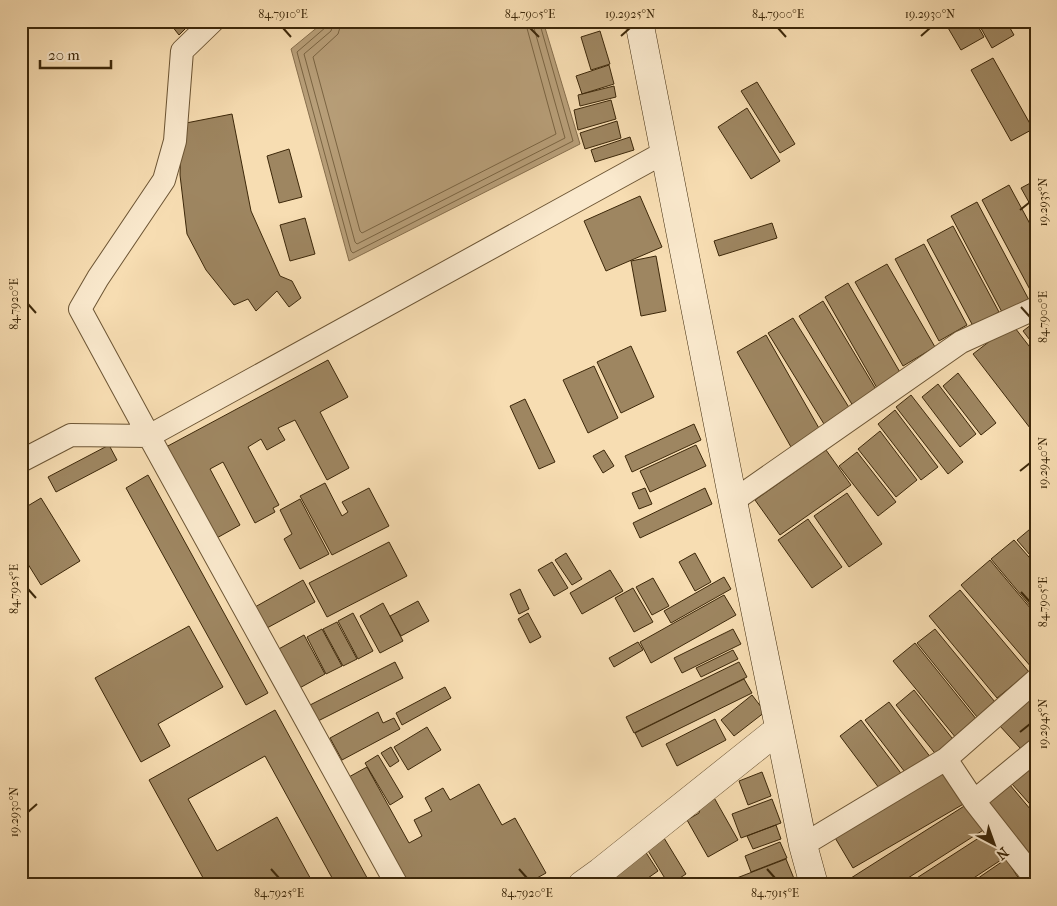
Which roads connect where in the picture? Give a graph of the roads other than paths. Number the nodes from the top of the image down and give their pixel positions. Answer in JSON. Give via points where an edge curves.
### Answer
{"nodes":[{"id":1,"x":213,"y":21,"type":"edge"},
{"id":2,"x":639,"y":21,"type":"edge"},
{"id":3,"x":665,"y":152,"type":"junction"},
{"id":4,"x":1036,"y":308,"type":"edge"},
{"id":5,"x":149,"y":436,"type":"junction"},
{"id":6,"x":21,"y":461,"type":"edge"},
{"id":7,"x":733,"y":501,"type":"junction"},
{"id":8,"x":1036,"y":680,"type":"edge"},
{"id":9,"x":779,"y":729,"type":"junction"},
{"id":10,"x":1036,"y":750,"type":"edge"},
{"id":11,"x":946,"y":759,"type":"junction"},
{"id":12,"x":974,"y":801,"type":"junction"},
{"id":13,"x":803,"y":844,"type":"junction"},
{"id":14,"x":1036,"y":880,"type":"edge"},
{"id":15,"x":397,"y":885,"type":"edge"},
{"id":16,"x":582,"y":885,"type":"edge"},
{"id":17,"x":814,"y":885,"type":"edge"}],
"edges":[{"from":1,"to":5,"type":"street","via":[[182,51],[175,141],[164,180],[80,309]]},
{"from":2,"to":3,"type":"main road"},
{"from":3,"to":5,"type":"street"},
{"from":3,"to":7,"type":"main road"},
{"from":4,"to":7,"type":"street","via":[[961,342]]},
{"from":5,"to":6,"type":"street","via":[[71,435]]},
{"from":5,"to":15,"type":"street"},
{"from":7,"to":9,"type":"main road"},
{"from":8,"to":11,"type":"street"},
{"from":9,"to":13,"type":"main road"},
{"from":9,"to":16,"type":"main road"},
{"from":10,"to":12,"type":"street"},
{"from":11,"to":12,"type":"street"},
{"from":11,"to":13,"type":"street"},
{"from":12,"to":14,"type":"street"},
{"from":13,"to":17,"type":"main road"}]}
